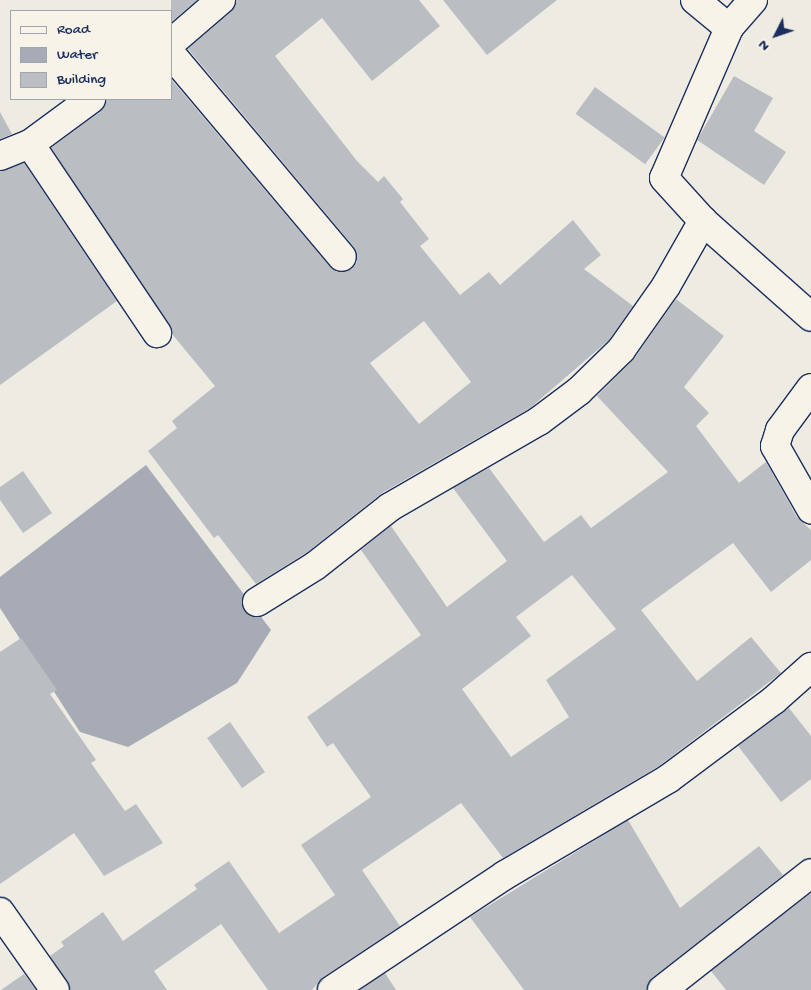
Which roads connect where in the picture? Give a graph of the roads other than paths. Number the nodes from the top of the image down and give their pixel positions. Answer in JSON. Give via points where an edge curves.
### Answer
{"nodes":[{"id":1,"x":220,"y":0,"type":"edge"},
{"id":2,"x":695,"y":0,"type":"edge"},
{"id":3,"x":753,"y":0,"type":"edge"},
{"id":4,"x":729,"y":28,"type":"junction"},
{"id":5,"x":172,"y":42,"type":"edge"},
{"id":6,"x":172,"y":55,"type":"edge"},
{"id":7,"x":90,"y":100,"type":"edge"},
{"id":8,"x":30,"y":144,"type":"junction"},
{"id":9,"x":0,"y":156,"type":"edge"},
{"id":10,"x":703,"y":221,"type":"junction"},
{"id":11,"x":342,"y":257,"type":"dead end"},
{"id":12,"x":811,"y":317,"type":"edge"},
{"id":13,"x":157,"y":333,"type":"dead end"},
{"id":14,"x":811,"y":388,"type":"edge"},
{"id":15,"x":811,"y":509,"type":"edge"},
{"id":16,"x":257,"y":602,"type":"dead end"},
{"id":17,"x":811,"y":667,"type":"edge"},
{"id":18,"x":811,"y":873,"type":"edge"},
{"id":19,"x":0,"y":912,"type":"edge"},
{"id":20,"x":343,"y":987,"type":"edge"},
{"id":21,"x":55,"y":990,"type":"edge"},
{"id":22,"x":662,"y":990,"type":"edge"}],
"edges":[{"from":1,"to":5,"type":"street"},
{"from":2,"to":4,"type":"street"},
{"from":3,"to":4,"type":"street"},
{"from":4,"to":10,"type":"street","via":[[664,178]]},
{"from":6,"to":11,"type":"street"},
{"from":7,"to":8,"type":"street"},
{"from":8,"to":9,"type":"street"},
{"from":8,"to":13,"type":"street"},
{"from":10,"to":12,"type":"street"},
{"from":10,"to":16,"type":"street","via":[[626,344],[579,391],[539,421],[390,507],[315,566]]},
{"from":14,"to":15,"type":"street","via":[[780,430],[776,446]]},
{"from":17,"to":20,"type":"street","via":[[774,700],[668,779],[505,875]]},
{"from":18,"to":22,"type":"street"},
{"from":19,"to":21,"type":"street"}]}
